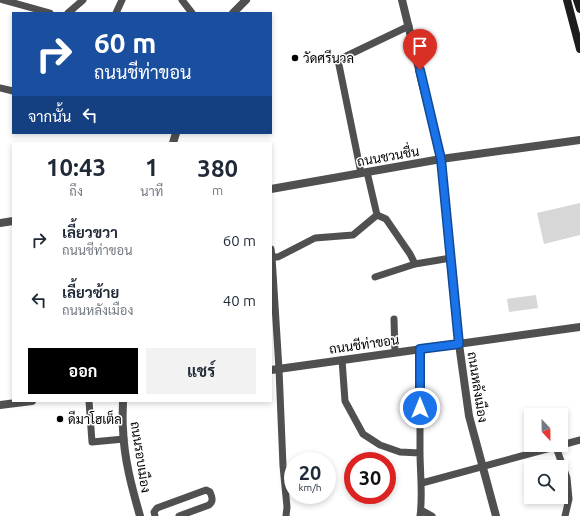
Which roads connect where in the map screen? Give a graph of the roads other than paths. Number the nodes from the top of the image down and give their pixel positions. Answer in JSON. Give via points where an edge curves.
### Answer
{"nodes":[{"id":1,"x":3,"y":0,"type":"edge"},
{"id":2,"x":83,"y":0,"type":"edge"},
{"id":3,"x":122,"y":0,"type":"edge"},
{"id":4,"x":182,"y":0,"type":"edge"},
{"id":5,"x":246,"y":0,"type":"edge"},
{"id":6,"x":402,"y":0,"type":"edge"},
{"id":7,"x":566,"y":0,"type":"edge"},
{"id":8,"x":577,"y":0,"type":"edge"},
{"id":9,"x":580,"y":9,"type":"edge"},
{"id":10,"x":46,"y":12,"type":"edge"},
{"id":11,"x":69,"y":12,"type":"edge"},
{"id":12,"x":116,"y":12,"type":"edge"},
{"id":13,"x":191,"y":12,"type":"edge"},
{"id":14,"x":234,"y":12,"type":"edge"},
{"id":15,"x":409,"y":26,"type":"junction"},
{"id":16,"x":578,"y":36,"type":"edge"},
{"id":17,"x":580,"y":49,"type":"edge"},
{"id":18,"x":0,"y":88,"type":"edge"},
{"id":19,"x":12,"y":91,"type":"edge"},
{"id":20,"x":580,"y":140,"type":"edge"},
{"id":21,"x":441,"y":159,"type":"junction"},
{"id":22,"x":364,"y":172,"type":"junction"},
{"id":23,"x":272,"y":189,"type":"edge"},
{"id":24,"x":377,"y":215,"type":"junction"},
{"id":25,"x":12,"y":221,"type":"edge"},
{"id":26,"x":0,"y":223,"type":"edge"},
{"id":27,"x":272,"y":257,"type":"joint"},
{"id":28,"x":451,"y":258,"type":"junction"},
{"id":29,"x":414,"y":264,"type":"junction"},
{"id":30,"x":375,"y":277,"type":"dead end"},
{"id":31,"x":394,"y":319,"type":"dead end"},
{"id":32,"x":580,"y":327,"type":"edge"},
{"id":33,"x":459,"y":344,"type":"junction"},
{"id":34,"x":420,"y":349,"type":"junction"},
{"id":35,"x":395,"y":352,"type":"junction"},
{"id":36,"x":342,"y":360,"type":"junction"},
{"id":37,"x":275,"y":369,"type":"edge"},
{"id":38,"x":24,"y":402,"type":"edge"},
{"id":39,"x":89,"y":402,"type":"edge"},
{"id":40,"x":123,"y":402,"type":"edge"},
{"id":41,"x":0,"y":405,"type":"edge"},
{"id":42,"x":124,"y":439,"type":"junction"},
{"id":43,"x":580,"y":440,"type":"edge"},
{"id":44,"x":568,"y":444,"type":"edge"},
{"id":45,"x":538,"y":452,"type":"edge"},
{"id":46,"x":558,"y":452,"type":"edge"},
{"id":47,"x":420,"y":453,"type":"junction"},
{"id":48,"x":482,"y":467,"type":"junction"},
{"id":49,"x":422,"y":483,"type":"junction"},
{"id":50,"x":420,"y":513,"type":"edge"},
{"id":51,"x":140,"y":516,"type":"edge"},
{"id":52,"x":155,"y":516,"type":"edge"},
{"id":53,"x":179,"y":516,"type":"edge"},
{"id":54,"x":286,"y":516,"type":"edge"},
{"id":55,"x":432,"y":516,"type":"edge"},
{"id":56,"x":496,"y":516,"type":"edge"},
{"id":57,"x":565,"y":516,"type":"edge"}],
"edges":[{"from":1,"to":10,"type":"street"},
{"from":2,"to":11,"type":"street"},
{"from":3,"to":12,"type":"street"},
{"from":4,"to":13,"type":"street"},
{"from":5,"to":14,"type":"street"},
{"from":6,"to":15,"type":"street","name":"ถนนหลังเมือง"},
{"from":7,"to":16,"type":"main road"},
{"from":8,"to":9,"type":"main road"},
{"from":15,"to":21,"type":"street","name":"ถนนหลังเมือง"},
{"from":15,"to":22,"type":"street","via":[[338,60]]},
{"from":16,"to":17,"type":"main road"},
{"from":18,"to":19,"type":"street"},
{"from":20,"to":21,"type":"street","name":"ถนนชวนชื่น"},
{"from":21,"to":22,"type":"street","name":"ถนนชวนชื่น"},
{"from":21,"to":28,"type":"street","name":"ถนนหลังเมือง"},
{"from":22,"to":23,"type":"street","name":"ถนนชวนชื่น"},
{"from":22,"to":24,"type":"street"},
{"from":24,"to":27,"type":"street","via":[[353,235],[315,238],[278,257]]},
{"from":24,"to":29,"type":"street","via":[[386,219]]},
{"from":25,"to":26,"type":"street"},
{"from":27,"to":37,"type":"street"},
{"from":28,"to":29,"type":"street"},
{"from":28,"to":33,"type":"street","name":"ถนนหลังเมือง"},
{"from":29,"to":30,"type":"street"},
{"from":31,"to":35,"type":"street"},
{"from":32,"to":33,"type":"street","name":"ถนนชีท่าขอน"},
{"from":33,"to":34,"type":"street","name":"ถนนชีท่าขอน"},
{"from":33,"to":48,"type":"street","name":"ถนนหลังเมือง","via":[[469,416]]},
{"from":34,"to":35,"type":"street","name":"ถนนชีท่าขอน"},
{"from":34,"to":47,"type":"street"},
{"from":35,"to":36,"type":"street","name":"ถนนชีท่าขอน"},
{"from":36,"to":37,"type":"street","name":"ถนนชีท่าขอน"},
{"from":36,"to":47,"type":"street","via":[[345,401],[363,434],[380,445],[400,452]]},
{"from":37,"to":54,"type":"street"},
{"from":38,"to":41,"type":"street"},
{"from":39,"to":42,"type":"street","via":[[92,442]]},
{"from":40,"to":42,"type":"street","name":"ถนนรอบเมือง"},
{"from":42,"to":51,"type":"street","name":"ถนนรอบเมือง","via":[[132,489]]},
{"from":43,"to":44,"type":"street"},
{"from":45,"to":48,"type":"street"},
{"from":46,"to":57,"type":"street","via":[[567,478],[569,499]]},
{"from":47,"to":49,"type":"street"},
{"from":48,"to":49,"type":"street"},
{"from":48,"to":56,"type":"street","name":"ถนนหลังเมือง"},
{"from":49,"to":50,"type":"street"},
{"from":50,"to":55,"type":"street"},
{"from":52,"to":53,"type":"street","via":[[157,508],[206,490],[210,492],[212,503]]}]}
